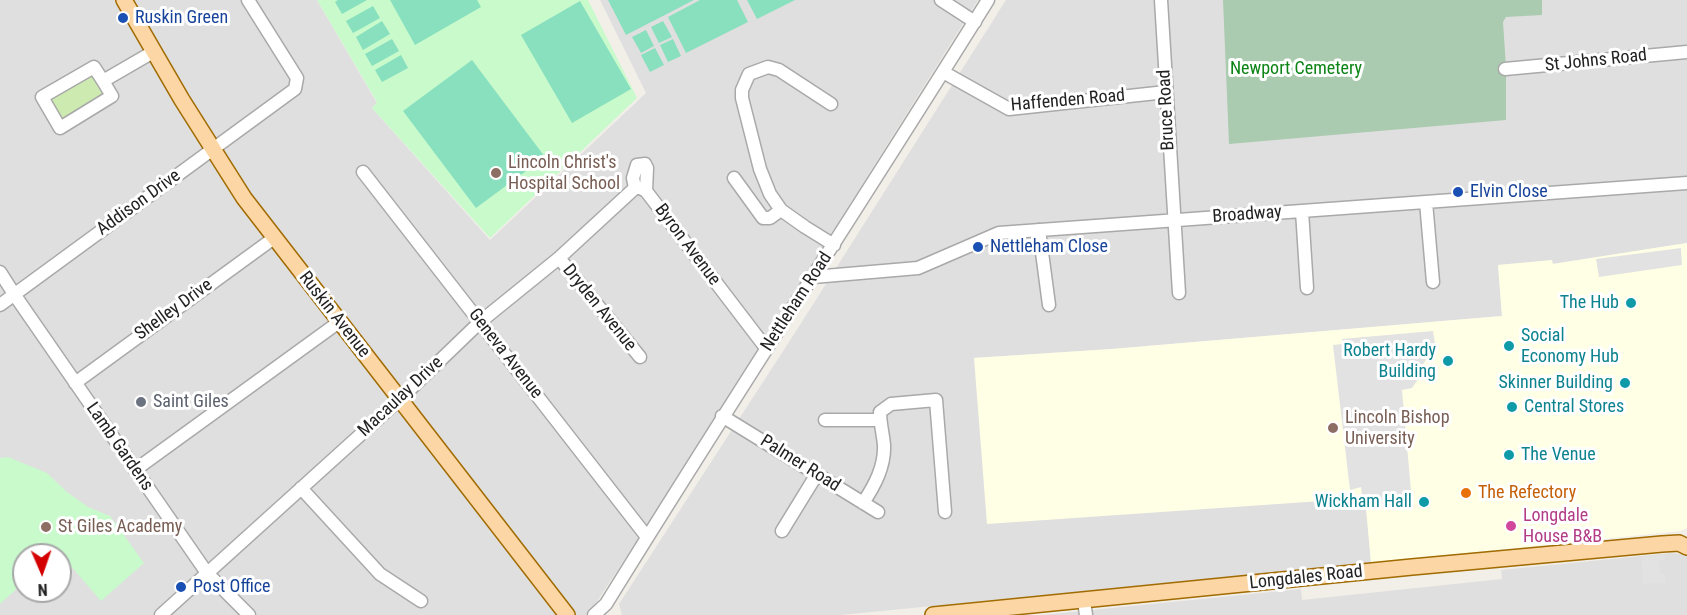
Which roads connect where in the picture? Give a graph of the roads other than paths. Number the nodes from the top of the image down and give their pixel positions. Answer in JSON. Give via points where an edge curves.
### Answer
{"nodes":[{"id":1,"x":124,"y":0,"type":"edge"},
{"id":2,"x":248,"y":0,"type":"edge"},
{"id":3,"x":941,"y":0,"type":"edge"},
{"id":4,"x":988,"y":0,"type":"edge"},
{"id":5,"x":1161,"y":0,"type":"edge"},
{"id":6,"x":975,"y":22,"type":"junction"},
{"id":7,"x":153,"y":52,"type":"junction"},
{"id":8,"x":1687,"y":52,"type":"edge"},
{"id":9,"x":1505,"y":69,"type":"dead end"},
{"id":10,"x":943,"y":72,"type":"junction"},
{"id":11,"x":103,"y":81,"type":"junction"},
{"id":12,"x":1166,"y":92,"type":"junction"},
{"id":13,"x":823,"y":103,"type":"dead end"},
{"id":14,"x":213,"y":150,"type":"junction"},
{"id":15,"x":363,"y":172,"type":"dead end"},
{"id":16,"x":734,"y":178,"type":"dead end"},
{"id":17,"x":1687,"y":183,"type":"edge"},
{"id":18,"x":640,"y":189,"type":"joint"},
{"id":19,"x":1426,"y":202,"type":"junction"},
{"id":20,"x":781,"y":210,"type":"junction"},
{"id":21,"x":1302,"y":211,"type":"junction"},
{"id":22,"x":1173,"y":220,"type":"junction"},
{"id":23,"x":1039,"y":230,"type":"junction"},
{"id":24,"x":274,"y":238,"type":"junction"},
{"id":25,"x":834,"y":245,"type":"junction"},
{"id":26,"x":559,"y":258,"type":"junction"},
{"id":27,"x":0,"y":272,"type":"edge"},
{"id":28,"x":813,"y":277,"type":"junction"},
{"id":29,"x":1433,"y":282,"type":"dead end"},
{"id":30,"x":1307,"y":288,"type":"dead end"},
{"id":31,"x":1179,"y":293,"type":"dead end"},
{"id":32,"x":14,"y":294,"type":"junction"},
{"id":33,"x":0,"y":304,"type":"edge"},
{"id":34,"x":1049,"y":305,"type":"dead end"},
{"id":35,"x":339,"y":322,"type":"junction"},
{"id":36,"x":480,"y":322,"type":"junction"},
{"id":37,"x":766,"y":348,"type":"junction"},
{"id":38,"x":640,"y":357,"type":"dead end"},
{"id":39,"x":75,"y":383,"type":"junction"},
{"id":40,"x":400,"y":399,"type":"junction"},
{"id":41,"x":722,"y":416,"type":"junction"},
{"id":42,"x":825,"y":420,"type":"dead end"},
{"id":43,"x":880,"y":420,"type":"junction"},
{"id":44,"x":135,"y":470,"type":"junction"},
{"id":45,"x":817,"y":474,"type":"junction"},
{"id":46,"x":301,"y":488,"type":"junction"},
{"id":47,"x":863,"y":503,"type":"junction"},
{"id":48,"x":878,"y":512,"type":"dead end"},
{"id":49,"x":945,"y":512,"type":"dead end"},
{"id":50,"x":782,"y":531,"type":"dead end"},
{"id":51,"x":647,"y":537,"type":"junction"},
{"id":52,"x":1684,"y":542,"type":"edge"},
{"id":53,"x":207,"y":573,"type":"junction"},
{"id":54,"x":421,"y":601,"type":"dead end"},
{"id":55,"x":1085,"y":608,"type":"edge"},
{"id":56,"x":606,"y":609,"type":"edge"},
{"id":57,"x":161,"y":615,"type":"edge"},
{"id":58,"x":249,"y":615,"type":"edge"},
{"id":59,"x":568,"y":615,"type":"edge"},
{"id":60,"x":594,"y":615,"type":"edge"},
{"id":61,"x":933,"y":615,"type":"edge"}],
"edges":[{"from":1,"to":7,"type":"main road","name":"Ruskin Avenue"},
{"from":2,"to":14,"type":"street","name":"Addison Drive","via":[[297,78],[295,89]]},
{"from":3,"to":6,"type":"street"},
{"from":4,"to":6,"type":"street","name":"Nettleham Road"},
{"from":5,"to":12,"type":"street","name":"Bruce Road"},
{"from":6,"to":10,"type":"street","name":"Nettleham Road"},
{"from":7,"to":11,"type":"street"},
{"from":7,"to":14,"type":"main road","name":"Ruskin Avenue"},
{"from":8,"to":9,"type":"street","name":"St Johns Road"},
{"from":10,"to":12,"type":"street","name":"Haffenden Road","via":[[1009,109]]},
{"from":10,"to":25,"type":"street","name":"Nettleham Road"},
{"from":11,"to":11,"type":"street","via":[[112,96],[60,128],[42,96],[94,67]]},
{"from":12,"to":22,"type":"street","name":"Bruce Road"},
{"from":13,"to":20,"type":"street","via":[[768,67],[749,74],[744,82],[742,98],[760,169]]},
{"from":14,"to":24,"type":"main road","name":"Ruskin Avenue"},
{"from":14,"to":32,"type":"street","name":"Addison Drive"},
{"from":15,"to":36,"type":"street","name":"Geneva Avenue"},
{"from":16,"to":20,"type":"street","via":[[763,218]]},
{"from":17,"to":19,"type":"street","name":"Broadway"},
{"from":18,"to":26,"type":"street","name":"Macaulay Drive"},
{"from":18,"to":37,"type":"street","name":"Byron Avenue"},
{"from":19,"to":21,"type":"street","name":"Broadway"},
{"from":19,"to":29,"type":"street"},
{"from":20,"to":25,"type":"street"},
{"from":21,"to":22,"type":"street","name":"Broadway"},
{"from":21,"to":30,"type":"street"},
{"from":22,"to":23,"type":"street","name":"Broadway"},
{"from":22,"to":31,"type":"street","name":"Bruce Road"},
{"from":23,"to":28,"type":"street","name":"Broadway","via":[[999,233],[918,268]]},
{"from":23,"to":34,"type":"street"},
{"from":24,"to":35,"type":"main road","name":"Ruskin Avenue"},
{"from":24,"to":39,"type":"street","name":"Shelley Drive"},
{"from":25,"to":28,"type":"street","name":"Nettleham Road"},
{"from":26,"to":36,"type":"street","name":"Macaulay Drive"},
{"from":26,"to":38,"type":"street","name":"Dryden Avenue"},
{"from":27,"to":32,"type":"street","name":"Lamb Gardens"},
{"from":28,"to":37,"type":"street","name":"Nettleham Road"},
{"from":32,"to":33,"type":"street","name":"Addison Drive"},
{"from":32,"to":39,"type":"street","name":"Lamb Gardens"},
{"from":35,"to":40,"type":"main road","name":"Ruskin Avenue"},
{"from":35,"to":44,"type":"street"},
{"from":36,"to":40,"type":"street","name":"Macaulay Drive"},
{"from":36,"to":51,"type":"street","name":"Geneva Avenue"},
{"from":37,"to":41,"type":"street","name":"Nettleham Road"},
{"from":39,"to":44,"type":"street","name":"Lamb Gardens"},
{"from":40,"to":46,"type":"street","name":"Macaulay Drive"},
{"from":40,"to":59,"type":"main road","name":"Ruskin Avenue"},
{"from":41,"to":45,"type":"street","name":"Palmer Road"},
{"from":41,"to":51,"type":"street","name":"Nettleham Road"},
{"from":42,"to":43,"type":"street"},
{"from":43,"to":47,"type":"street","via":[[882,465]]},
{"from":43,"to":49,"type":"street","via":[[880,412],[891,404],[936,400]]},
{"from":44,"to":53,"type":"street","name":"Lamb Gardens"},
{"from":45,"to":47,"type":"street","name":"Palmer Road"},
{"from":45,"to":50,"type":"street"},
{"from":46,"to":53,"type":"street","name":"Macaulay Drive"},
{"from":46,"to":54,"type":"street","via":[[380,574]]},
{"from":47,"to":48,"type":"street","name":"Palmer Road"},
{"from":51,"to":56,"type":"street","name":"Nettleham Road"},
{"from":52,"to":55,"type":"main road","name":"Longdales Road","via":[[1412,567]]},
{"from":53,"to":57,"type":"street","name":"Macaulay Drive"},
{"from":53,"to":58,"type":"street","name":"Lamb Gardens"},
{"from":55,"to":61,"type":"main road","name":"Longdales Road"},
{"from":56,"to":60,"type":"street","name":"Nettleham Road"}]}
